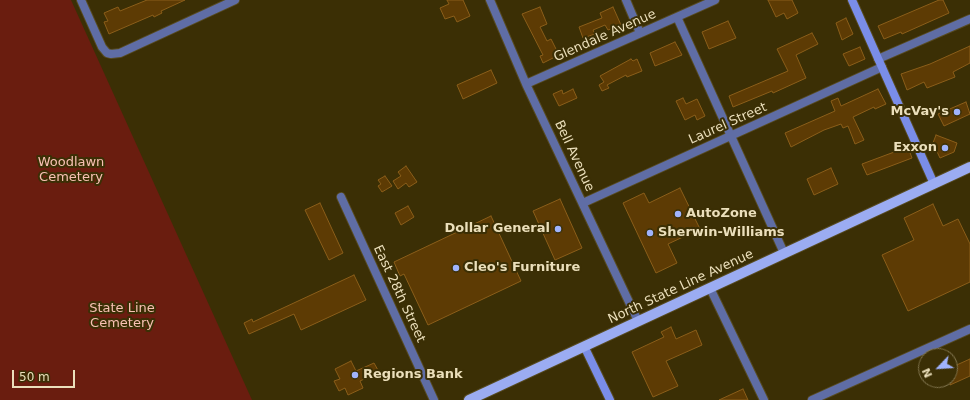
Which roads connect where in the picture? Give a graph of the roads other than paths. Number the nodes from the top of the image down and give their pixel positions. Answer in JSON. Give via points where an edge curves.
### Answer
{"nodes":[{"id":1,"x":81,"y":0,"type":"edge"},
{"id":2,"x":235,"y":0,"type":"edge"},
{"id":3,"x":490,"y":0,"type":"edge"},
{"id":4,"x":626,"y":0,"type":"edge"},
{"id":5,"x":715,"y":0,"type":"edge"},
{"id":6,"x":852,"y":0,"type":"edge"},
{"id":7,"x":677,"y":16,"type":"junction"},
{"id":8,"x":970,"y":19,"type":"edge"},
{"id":9,"x":640,"y":33,"type":"junction"},
{"id":10,"x":878,"y":59,"type":"junction"},
{"id":11,"x":882,"y":68,"type":"junction"},
{"id":12,"x":526,"y":84,"type":"junction"},
{"id":13,"x":731,"y":136,"type":"junction"},
{"id":14,"x":970,"y":167,"type":"edge"},
{"id":15,"x":934,"y":184,"type":"junction"},
{"id":16,"x":341,"y":197,"type":"dead end"},
{"id":17,"x":583,"y":203,"type":"junction"},
{"id":18,"x":784,"y":253,"type":"junction"},
{"id":19,"x":710,"y":288,"type":"junction"},
{"id":20,"x":638,"y":321,"type":"junction"},
{"id":21,"x":970,"y":329,"type":"edge"},
{"id":22,"x":584,"y":346,"type":"junction"},
{"id":23,"x":434,"y":400,"type":"edge"},
{"id":24,"x":469,"y":400,"type":"edge"},
{"id":25,"x":610,"y":400,"type":"edge"},
{"id":26,"x":764,"y":400,"type":"edge"},
{"id":27,"x":812,"y":400,"type":"edge"}],
"edges":[{"from":1,"to":2,"type":"street","via":[[107,53],[120,53]]},
{"from":3,"to":12,"type":"street","name":"Bell Avenue"},
{"from":4,"to":9,"type":"street"},
{"from":5,"to":7,"type":"street","name":"Glendale Avenue"},
{"from":6,"to":10,"type":"main road"},
{"from":7,"to":9,"type":"street","name":"Glendale Avenue"},
{"from":7,"to":13,"type":"street"},
{"from":8,"to":10,"type":"street"},
{"from":9,"to":12,"type":"street","name":"Glendale Avenue"},
{"from":10,"to":11,"type":"main road"},
{"from":11,"to":13,"type":"street","name":"Laurel Street"},
{"from":11,"to":15,"type":"main road"},
{"from":12,"to":17,"type":"street","name":"Bell Avenue"},
{"from":13,"to":17,"type":"street","name":"Laurel Street"},
{"from":13,"to":18,"type":"street"},
{"from":14,"to":15,"type":"main road","name":"North State Line Avenue"},
{"from":15,"to":18,"type":"main road","name":"North State Line Avenue"},
{"from":16,"to":23,"type":"street","name":"East 28th Street"},
{"from":17,"to":20,"type":"street","name":"Bell Avenue"},
{"from":18,"to":19,"type":"main road","name":"North State Line Avenue"},
{"from":19,"to":20,"type":"main road","name":"North State Line Avenue"},
{"from":19,"to":26,"type":"street"},
{"from":20,"to":22,"type":"main road","name":"North State Line Avenue"},
{"from":21,"to":27,"type":"street"},
{"from":22,"to":24,"type":"main road","name":"North State Line Avenue"},
{"from":22,"to":25,"type":"main road"}]}
